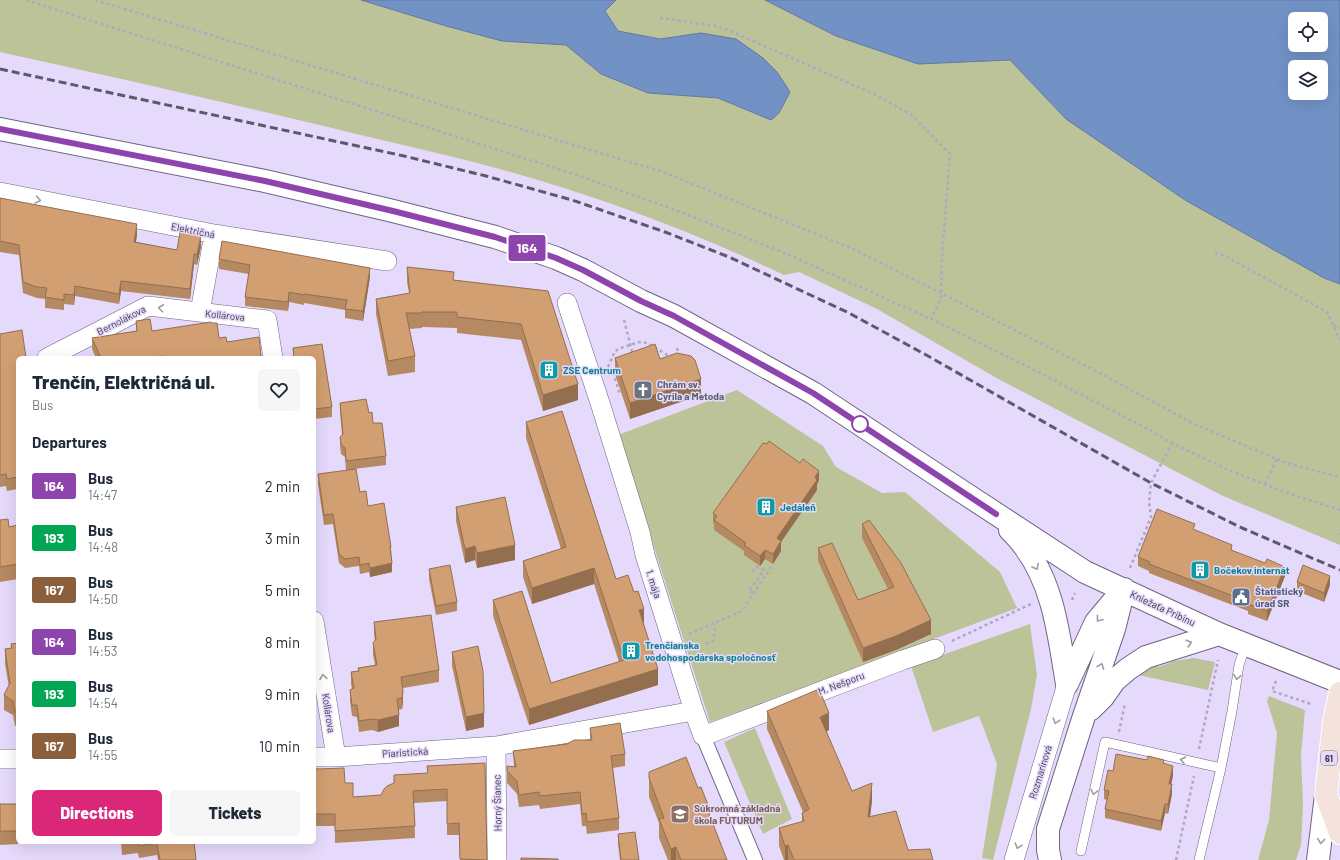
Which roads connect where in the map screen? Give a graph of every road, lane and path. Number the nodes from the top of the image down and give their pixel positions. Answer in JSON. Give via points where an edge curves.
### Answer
{"nodes":[{"id":1,"x":26,"y":0,"type":"edge"},
{"id":2,"x":96,"y":0,"type":"edge"},
{"id":3,"x":660,"y":18,"type":"dead end"},
{"id":4,"x":0,"y":129,"type":"edge"},
{"id":5,"x":0,"y":192,"type":"edge"},
{"id":6,"x":214,"y":234,"type":"junction"},
{"id":7,"x":1215,"y":253,"type":"dead end"},
{"id":8,"x":387,"y":261,"type":"dead end"},
{"id":9,"x":941,"y":293,"type":"junction"},
{"id":10,"x":566,"y":303,"type":"dead end"},
{"id":11,"x":200,"y":312,"type":"junction"},
{"id":12,"x":931,"y":319,"type":"junction"},
{"id":13,"x":624,"y":320,"type":"dead end"},
{"id":14,"x":1333,"y":325,"type":"junction"},
{"id":15,"x":1340,"y":328,"type":"edge"},
{"id":16,"x":1340,"y":340,"type":"edge"},
{"id":17,"x":630,"y":344,"type":"junction"},
{"id":18,"x":677,"y":348,"type":"dead end"},
{"id":19,"x":51,"y":356,"type":"edge"},
{"id":20,"x":273,"y":356,"type":"edge"},
{"id":21,"x":680,"y":356,"type":"edge"},
{"id":22,"x":675,"y":359,"type":"edge"},
{"id":23,"x":634,"y":361,"type":"edge"},
{"id":24,"x":608,"y":368,"type":"dead end"},
{"id":25,"x":620,"y":369,"type":"edge"},
{"id":26,"x":610,"y":375,"type":"dead end"},
{"id":27,"x":1172,"y":444,"type":"junction"},
{"id":28,"x":1277,"y":459,"type":"junction"},
{"id":29,"x":1340,"y":477,"type":"edge"},
{"id":30,"x":1265,"y":484,"type":"junction"},
{"id":31,"x":1340,"y":510,"type":"edge"},
{"id":32,"x":996,"y":514,"type":"junction"},
{"id":33,"x":773,"y":564,"type":"edge"},
{"id":34,"x":1130,"y":568,"type":"dead end"},
{"id":35,"x":752,"y":572,"type":"dead end"},
{"id":36,"x":1124,"y":589,"type":"junction"},
{"id":37,"x":753,"y":593,"type":"junction"},
{"id":38,"x":1032,"y":604,"type":"dead end"},
{"id":39,"x":714,"y":624,"type":"junction"},
{"id":40,"x":316,"y":633,"type":"edge"},
{"id":41,"x":1219,"y":634,"type":"junction"},
{"id":42,"x":672,"y":642,"type":"junction"},
{"id":43,"x":706,"y":644,"type":"dead end"},
{"id":44,"x":1246,"y":644,"type":"junction"},
{"id":45,"x":936,"y":649,"type":"joint"},
{"id":46,"x":1276,"y":681,"type":"dead end"},
{"id":47,"x":1340,"y":682,"type":"edge"},
{"id":48,"x":1067,"y":684,"type":"junction"},
{"id":49,"x":1340,"y":693,"type":"edge"},
{"id":50,"x":1126,"y":697,"type":"dead end"},
{"id":51,"x":1311,"y":704,"type":"dead end"},
{"id":52,"x":694,"y":711,"type":"junction"},
{"id":53,"x":1084,"y":716,"type":"junction"},
{"id":54,"x":703,"y":736,"type":"junction"},
{"id":55,"x":1116,"y":745,"type":"junction"},
{"id":56,"x":496,"y":746,"type":"junction"},
{"id":57,"x":316,"y":757,"type":"edge"},
{"id":58,"x":336,"y":758,"type":"junction"},
{"id":59,"x":16,"y":759,"type":"edge"},
{"id":60,"x":0,"y":760,"type":"edge"},
{"id":61,"x":1221,"y":768,"type":"junction"},
{"id":62,"x":1326,"y":795,"type":"junction"},
{"id":63,"x":1048,"y":830,"type":"junction"},
{"id":64,"x":1340,"y":833,"type":"edge"},
{"id":65,"x":1081,"y":851,"type":"dead end"},
{"id":66,"x":497,"y":860,"type":"edge"},
{"id":67,"x":755,"y":860,"type":"edge"},
{"id":68,"x":1014,"y":860,"type":"edge"},
{"id":69,"x":1038,"y":860,"type":"edge"},
{"id":70,"x":1050,"y":860,"type":"edge"},
{"id":71,"x":1199,"y":860,"type":"edge"},
{"id":72,"x":1318,"y":860,"type":"edge"}],
"edges":[{"from":1,"to":12,"type":"path","via":[[574,174],[780,251]]},
{"from":2,"to":9,"type":"path","via":[[663,172],[851,248]]},
{"from":3,"to":9,"type":"path","via":[[717,26],[728,30],[874,94],[912,115],[950,154]]},
{"from":4,"to":32,"type":"main road","via":[[273,183],[495,237],[556,258],[674,316],[813,393]]},
{"from":5,"to":6,"type":"street","name":"Električná","one_way":true},
{"from":6,"to":8,"type":"street","name":"Električná"},
{"from":6,"to":11,"type":"street","name":"Kollárova"},
{"from":7,"to":14,"type":"path","via":[[1225,256],[1327,312]]},
{"from":9,"to":12,"type":"path"},
{"from":9,"to":28,"type":"path","via":[[1100,373],[1194,424]]},
{"from":10,"to":42,"type":"street","name":"1. mája","via":[[601,406]]},
{"from":11,"to":19,"type":"street","name":"Bernolákova","one_way":true,"via":[[148,306]]},
{"from":11,"to":20,"type":"street","name":"Kollárova","via":[[267,320]]},
{"from":12,"to":27,"type":"path","via":[[1032,369]]},
{"from":13,"to":17,"type":"path"},
{"from":14,"to":15,"type":"path"},
{"from":14,"to":16,"type":"path"},
{"from":17,"to":22,"type":"path","via":[[647,343]]},
{"from":17,"to":23,"type":"path"},
{"from":17,"to":24,"type":"path","via":[[615,351]]},
{"from":18,"to":21,"type":"path"},
{"from":25,"to":26,"type":"path","via":[[613,372],[618,395]]},
{"from":27,"to":30,"type":"path"},
{"from":27,"to":34,"type":"path","via":[[1151,483],[1151,517]]},
{"from":28,"to":29,"type":"path"},
{"from":28,"to":30,"type":"path"},
{"from":30,"to":31,"type":"path"},
{"from":32,"to":36,"type":"main road","name":"Kniežaťa Pribinu","via":[[1085,572]]},
{"from":32,"to":48,"type":"main road","one_way":true,"via":[[1025,547],[1039,572],[1054,612]]},
{"from":33,"to":37,"type":"path"},
{"from":35,"to":37,"type":"path","via":[[757,567],[764,570],[749,591]]},
{"from":36,"to":41,"type":"main road","name":"Kniežaťa Pribinu"},
{"from":36,"to":48,"type":"main road","one_way":true,"via":[[1096,622]]},
{"from":53,"to":36,"type":"main road","one_way":true,"via":[[1114,629]]},
{"from":37,"to":39,"type":"path","via":[[742,611]]},
{"from":38,"to":45,"type":"path"},
{"from":39,"to":42,"type":"path"},
{"from":39,"to":43,"type":"path","via":[[713,641]]},
{"from":58,"to":40,"type":"street","name":"Kollárova","one_way":true},
{"from":41,"to":44,"type":"main road","name":"Kniežaťa Pribinu"},
{"from":53,"to":41,"type":"main road","one_way":true,"via":[[1115,680],[1146,657]]},
{"from":42,"to":52,"type":"street","name":"1. mája"},
{"from":44,"to":47,"type":"main road","name":"Kniežaťa Pribinu"},
{"from":44,"to":61,"type":"lane","one_way":true,"via":[[1239,665]]},
{"from":45,"to":54,"type":"street","name":"M. Nešporu"},
{"from":46,"to":51,"type":"path","via":[[1272,691]]},
{"from":48,"to":68,"type":"street","name":"Rozmarínová","one_way":true},
{"from":49,"to":62,"type":"main road","number":"61","via":[[1334,721]]},
{"from":50,"to":55,"type":"path"},
{"from":52,"to":54,"type":"street","name":"1. mája"},
{"from":52,"to":56,"type":"street"},
{"from":53,"to":63,"type":"main road"},
{"from":54,"to":67,"type":"street","name":"1. mája"},
{"from":61,"to":55,"type":"lane","one_way":true},
{"from":55,"to":65,"type":"lane","one_way":true,"via":[[1106,742]]},
{"from":56,"to":58,"type":"street","name":"Piaristická"},
{"from":56,"to":66,"type":"street","name":"Horný Šianec"},
{"from":57,"to":58,"type":"street","name":"Piaristická"},
{"from":59,"to":60,"type":"street"},
{"from":61,"to":71,"type":"lane"},
{"from":62,"to":64,"type":"main road","number":"61"},
{"from":62,"to":72,"type":"main road","one_way":true},
{"from":63,"to":69,"type":"street"},
{"from":63,"to":70,"type":"main road"}]}
